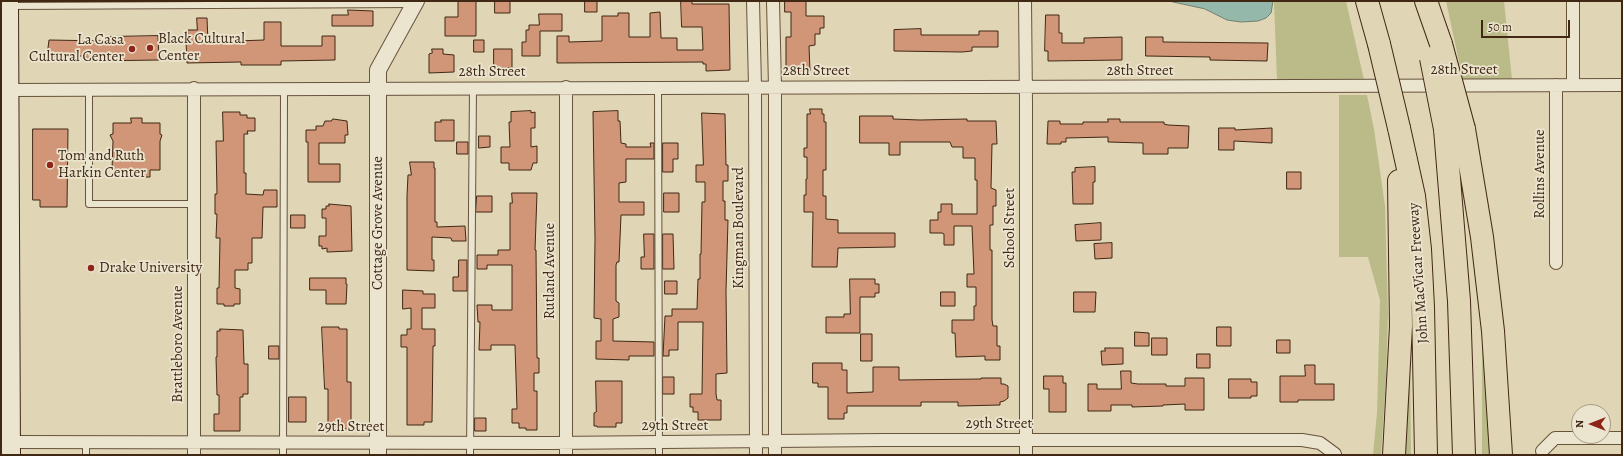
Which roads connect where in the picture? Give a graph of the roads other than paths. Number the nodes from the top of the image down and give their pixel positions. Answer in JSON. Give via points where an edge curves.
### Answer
{"nodes":[{"id":1,"x":753,"y":1,"type":"edge"},
{"id":2,"x":773,"y":1,"type":"edge"},
{"id":3,"x":1025,"y":1,"type":"edge"},
{"id":4,"x":1368,"y":1,"type":"edge"},
{"id":5,"x":1418,"y":1,"type":"edge"},
{"id":6,"x":1426,"y":1,"type":"edge"},
{"id":7,"x":1573,"y":1,"type":"edge"},
{"id":8,"x":415,"y":2,"type":"edge"},
{"id":9,"x":9,"y":3,"type":"edge"},
{"id":10,"x":1434,"y":44,"type":"junction"},
{"id":11,"x":1556,"y":85,"type":"junction"},
{"id":12,"x":1573,"y":85,"type":"junction"},
{"id":13,"x":1622,"y":85,"type":"edge"},
{"id":14,"x":566,"y":87,"type":"junction"},
{"id":15,"x":658,"y":87,"type":"junction"},
{"id":16,"x":755,"y":87,"type":"junction"},
{"id":17,"x":775,"y":87,"type":"junction"},
{"id":18,"x":1026,"y":87,"type":"junction"},
{"id":19,"x":194,"y":88,"type":"junction"},
{"id":20,"x":284,"y":88,"type":"junction"},
{"id":21,"x":378,"y":88,"type":"junction"},
{"id":22,"x":473,"y":88,"type":"junction"},
{"id":23,"x":89,"y":89,"type":"junction"},
{"id":24,"x":9,"y":90,"type":"junction"},
{"id":25,"x":1399,"y":128,"type":"junction"},
{"id":26,"x":1454,"y":129,"type":"junction"},
{"id":27,"x":194,"y":204,"type":"junction"},
{"id":28,"x":1556,"y":263,"type":"dead end"},
{"id":29,"x":1622,"y":438,"type":"edge"},
{"id":30,"x":1026,"y":440,"type":"junction"},
{"id":31,"x":775,"y":441,"type":"junction"},
{"id":32,"x":86,"y":442,"type":"junction"},
{"id":33,"x":194,"y":442,"type":"junction"},
{"id":34,"x":659,"y":442,"type":"junction"},
{"id":35,"x":756,"y":442,"type":"junction"},
{"id":36,"x":283,"y":443,"type":"junction"},
{"id":37,"x":470,"y":443,"type":"junction"},
{"id":38,"x":566,"y":443,"type":"junction"},
{"id":39,"x":11,"y":449,"type":"edge"},
{"id":40,"x":378,"y":449,"type":"edge"},
{"id":41,"x":1542,"y":451,"type":"dead end"},
{"id":42,"x":1336,"y":454,"type":"dead end"},
{"id":43,"x":86,"y":455,"type":"edge"},
{"id":44,"x":194,"y":455,"type":"edge"},
{"id":45,"x":283,"y":455,"type":"edge"},
{"id":46,"x":470,"y":455,"type":"edge"},
{"id":47,"x":566,"y":455,"type":"edge"},
{"id":48,"x":659,"y":455,"type":"edge"},
{"id":49,"x":756,"y":455,"type":"edge"},
{"id":50,"x":775,"y":455,"type":"edge"},
{"id":51,"x":1026,"y":455,"type":"edge"},
{"id":52,"x":1394,"y":455,"type":"edge"},
{"id":53,"x":1426,"y":455,"type":"edge"},
{"id":54,"x":1464,"y":455,"type":"edge"},
{"id":55,"x":1501,"y":455,"type":"edge"}],
"edges":[{"from":1,"to":16,"type":"street","name":"Kingman Boulevard"},
{"from":2,"to":17,"type":"street"},
{"from":3,"to":18,"type":"street","name":"School Street"},
{"from":4,"to":25,"type":"highway","name":"John MacVicar Freeway","bridge":true},
{"from":5,"to":10,"type":"highway"},
{"from":6,"to":10,"type":"highway"},
{"from":7,"to":12,"type":"street"},
{"from":8,"to":9,"type":"lane"},
{"from":8,"to":21,"type":"street","name":"Cottage Grove Avenue","via":[[378,70]]},
{"from":9,"to":24,"type":"main road"},
{"from":10,"to":26,"type":"highway","bridge":true},
{"from":11,"to":12,"type":"street","name":"28th Street"},
{"from":11,"to":18,"type":"street","name":"28th Street"},
{"from":11,"to":28,"type":"street","name":"Rollins Avenue"},
{"from":12,"to":13,"type":"street","name":"28th Street"},
{"from":14,"to":15,"type":"street","name":"28th Street"},
{"from":14,"to":22,"type":"street","name":"28th Street"},
{"from":14,"to":38,"type":"street","name":"Rutland Avenue"},
{"from":15,"to":16,"type":"street","name":"28th Street"},
{"from":15,"to":34,"type":"lane"},
{"from":16,"to":17,"type":"street","name":"28th Street"},
{"from":16,"to":35,"type":"street","name":"Kingman Boulevard"},
{"from":17,"to":18,"type":"street","name":"28th Street"},
{"from":17,"to":31,"type":"street"},
{"from":18,"to":30,"type":"street","name":"School Street"},
{"from":19,"to":20,"type":"street","name":"28th Street"},
{"from":19,"to":23,"type":"street","name":"28th Street"},
{"from":19,"to":27,"type":"street","name":"Brattleboro Avenue"},
{"from":20,"to":21,"type":"street","name":"28th Street"},
{"from":20,"to":36,"type":"lane"},
{"from":21,"to":22,"type":"street","name":"28th Street"},
{"from":21,"to":40,"type":"street","name":"Cottage Grove Avenue"},
{"from":22,"to":37,"type":"lane"},
{"from":23,"to":24,"type":"street","name":"28th Street"},
{"from":23,"to":27,"type":"lane","via":[[90,204]]},
{"from":24,"to":39,"type":"main road"},
{"from":25,"to":52,"type":"highway","via":[[1401,326]]},
{"from":25,"to":53,"type":"highway","name":"John MacVicar Freeway","via":[[1414,196],[1420,249]]},
{"from":26,"to":54,"type":"highway"},
{"from":26,"to":55,"type":"highway","via":[[1482,237],[1493,331]]},
{"from":27,"to":33,"type":"street","name":"Brattleboro Avenue"},
{"from":29,"to":41,"type":"street","via":[[1555,438]]},
{"from":30,"to":31,"type":"street","name":"29th Street"},
{"from":30,"to":42,"type":"street","name":"29th Street","via":[[1302,440],[1320,443]]},
{"from":30,"to":51,"type":"street","name":"School Street"},
{"from":31,"to":35,"type":"street","name":"29th Street"},
{"from":31,"to":50,"type":"street"},
{"from":32,"to":33,"type":"street","name":"29th Street"},
{"from":32,"to":39,"type":"street","name":"29th Street"},
{"from":32,"to":43,"type":"lane"},
{"from":33,"to":36,"type":"street","name":"29th Street"},
{"from":33,"to":44,"type":"street","name":"Brattleboro Avenue"},
{"from":34,"to":35,"type":"street","name":"29th Street"},
{"from":34,"to":38,"type":"street","name":"29th Street"},
{"from":34,"to":48,"type":"lane"},
{"from":35,"to":49,"type":"street","name":"Kingman Boulevard"},
{"from":36,"to":40,"type":"street","name":"29th Street"},
{"from":36,"to":45,"type":"lane"},
{"from":37,"to":38,"type":"street","name":"29th Street"},
{"from":37,"to":40,"type":"street","name":"29th Street"},
{"from":37,"to":46,"type":"lane"},
{"from":38,"to":47,"type":"street","name":"Rutland Avenue"}]}
